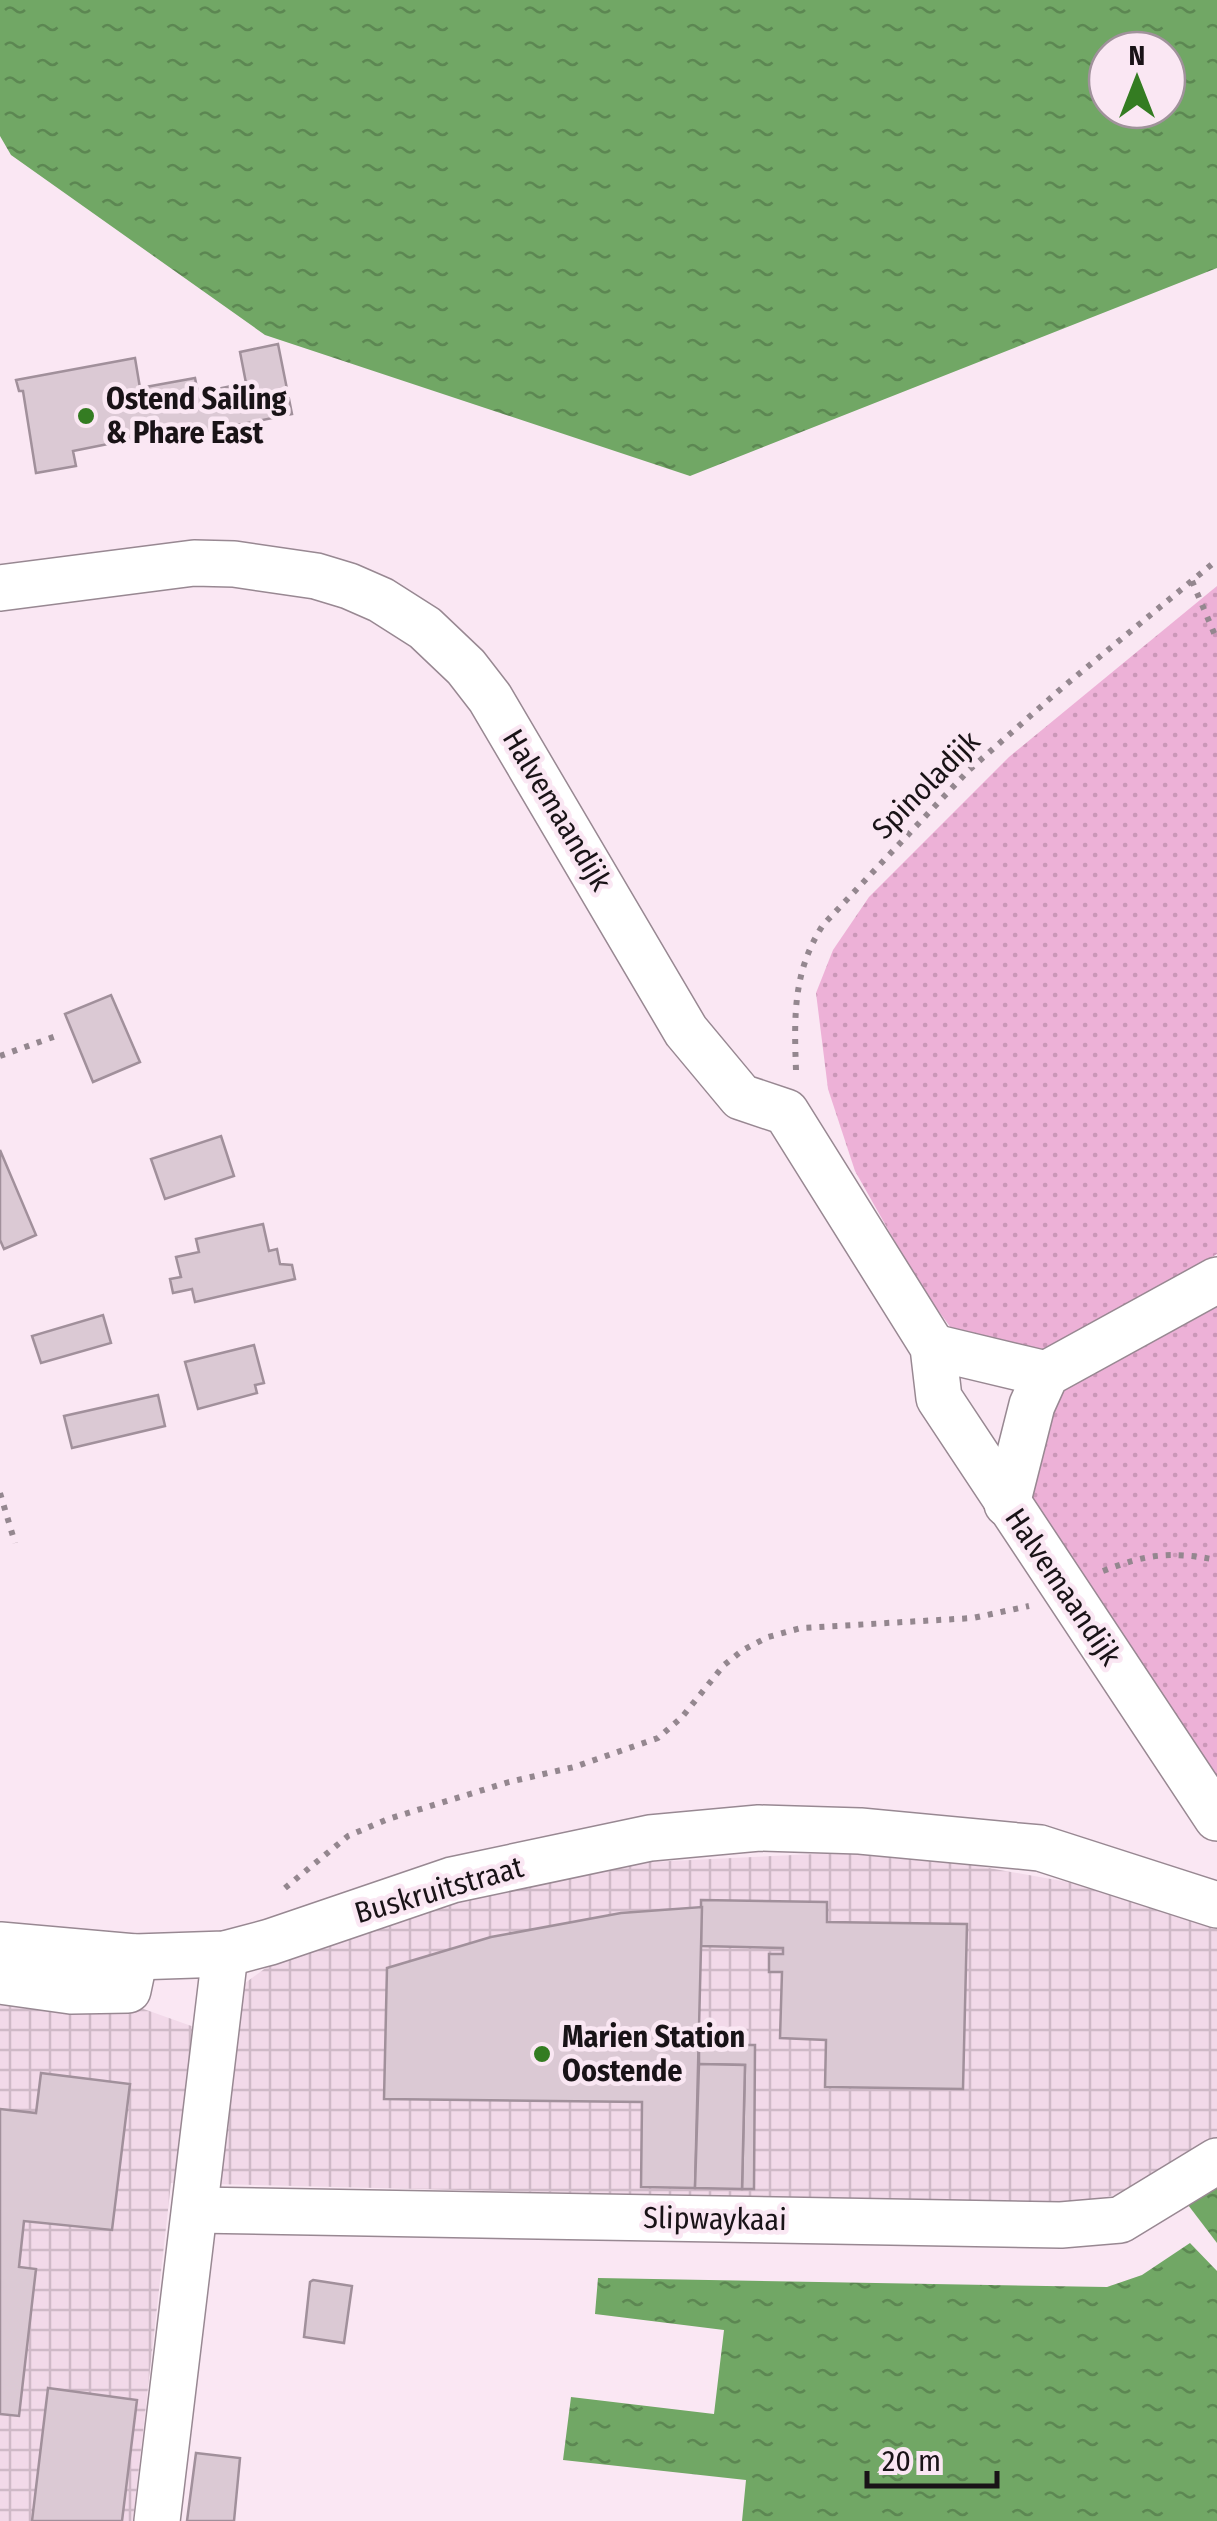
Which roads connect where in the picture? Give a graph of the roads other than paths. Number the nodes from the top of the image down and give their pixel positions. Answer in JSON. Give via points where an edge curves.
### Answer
{"nodes":[{"id":1,"x":0,"y":588,"type":"edge"},
{"id":2,"x":1217,"y":1280,"type":"edge"},
{"id":3,"x":933,"y":1348,"type":"junction"},
{"id":4,"x":1046,"y":1374,"type":"junction"},
{"id":5,"x":1007,"y":1504,"type":"junction"},
{"id":6,"x":1217,"y":1818,"type":"edge"},
{"id":7,"x":1217,"y":1905,"type":"edge"},
{"id":8,"x":0,"y":1945,"type":"edge"},
{"id":9,"x":224,"y":1954,"type":"junction"},
{"id":10,"x":134,"y":1957,"type":"junction"},
{"id":11,"x":0,"y":1981,"type":"edge"},
{"id":12,"x":1217,"y":2161,"type":"edge"},
{"id":13,"x":195,"y":2210,"type":"junction"},
{"id":14,"x":157,"y":2521,"type":"edge"}],
"edges":[{"from":1,"to":3,"type":"street","name":"Halvemaandijk","via":[[194,563],[234,564],[316,576],[408,616],[490,698],[686,1031],[740,1096],[786,1112]]},
{"from":2,"to":4,"type":"street"},
{"from":3,"to":4,"type":"street"},
{"from":3,"to":5,"type":"street","name":"Halvemaandijk","via":[[940,1398]]},
{"from":4,"to":5,"type":"street"},
{"from":5,"to":6,"type":"street","name":"Halvemaandijk"},
{"from":7,"to":9,"type":"street","name":"Buskruitstraat","via":[[1040,1848],[759,1828],[650,1838],[452,1880]]},
{"from":8,"to":10,"type":"street","name":"Buskruitstraat"},
{"from":9,"to":10,"type":"street","name":"Buskruitstraat"},
{"from":9,"to":13,"type":"street"},
{"from":10,"to":11,"type":"street","via":[[128,1990]]},
{"from":12,"to":13,"type":"street","name":"Slipwaykaai","via":[[1120,2220],[1062,2226]]},
{"from":13,"to":14,"type":"street"}]}
